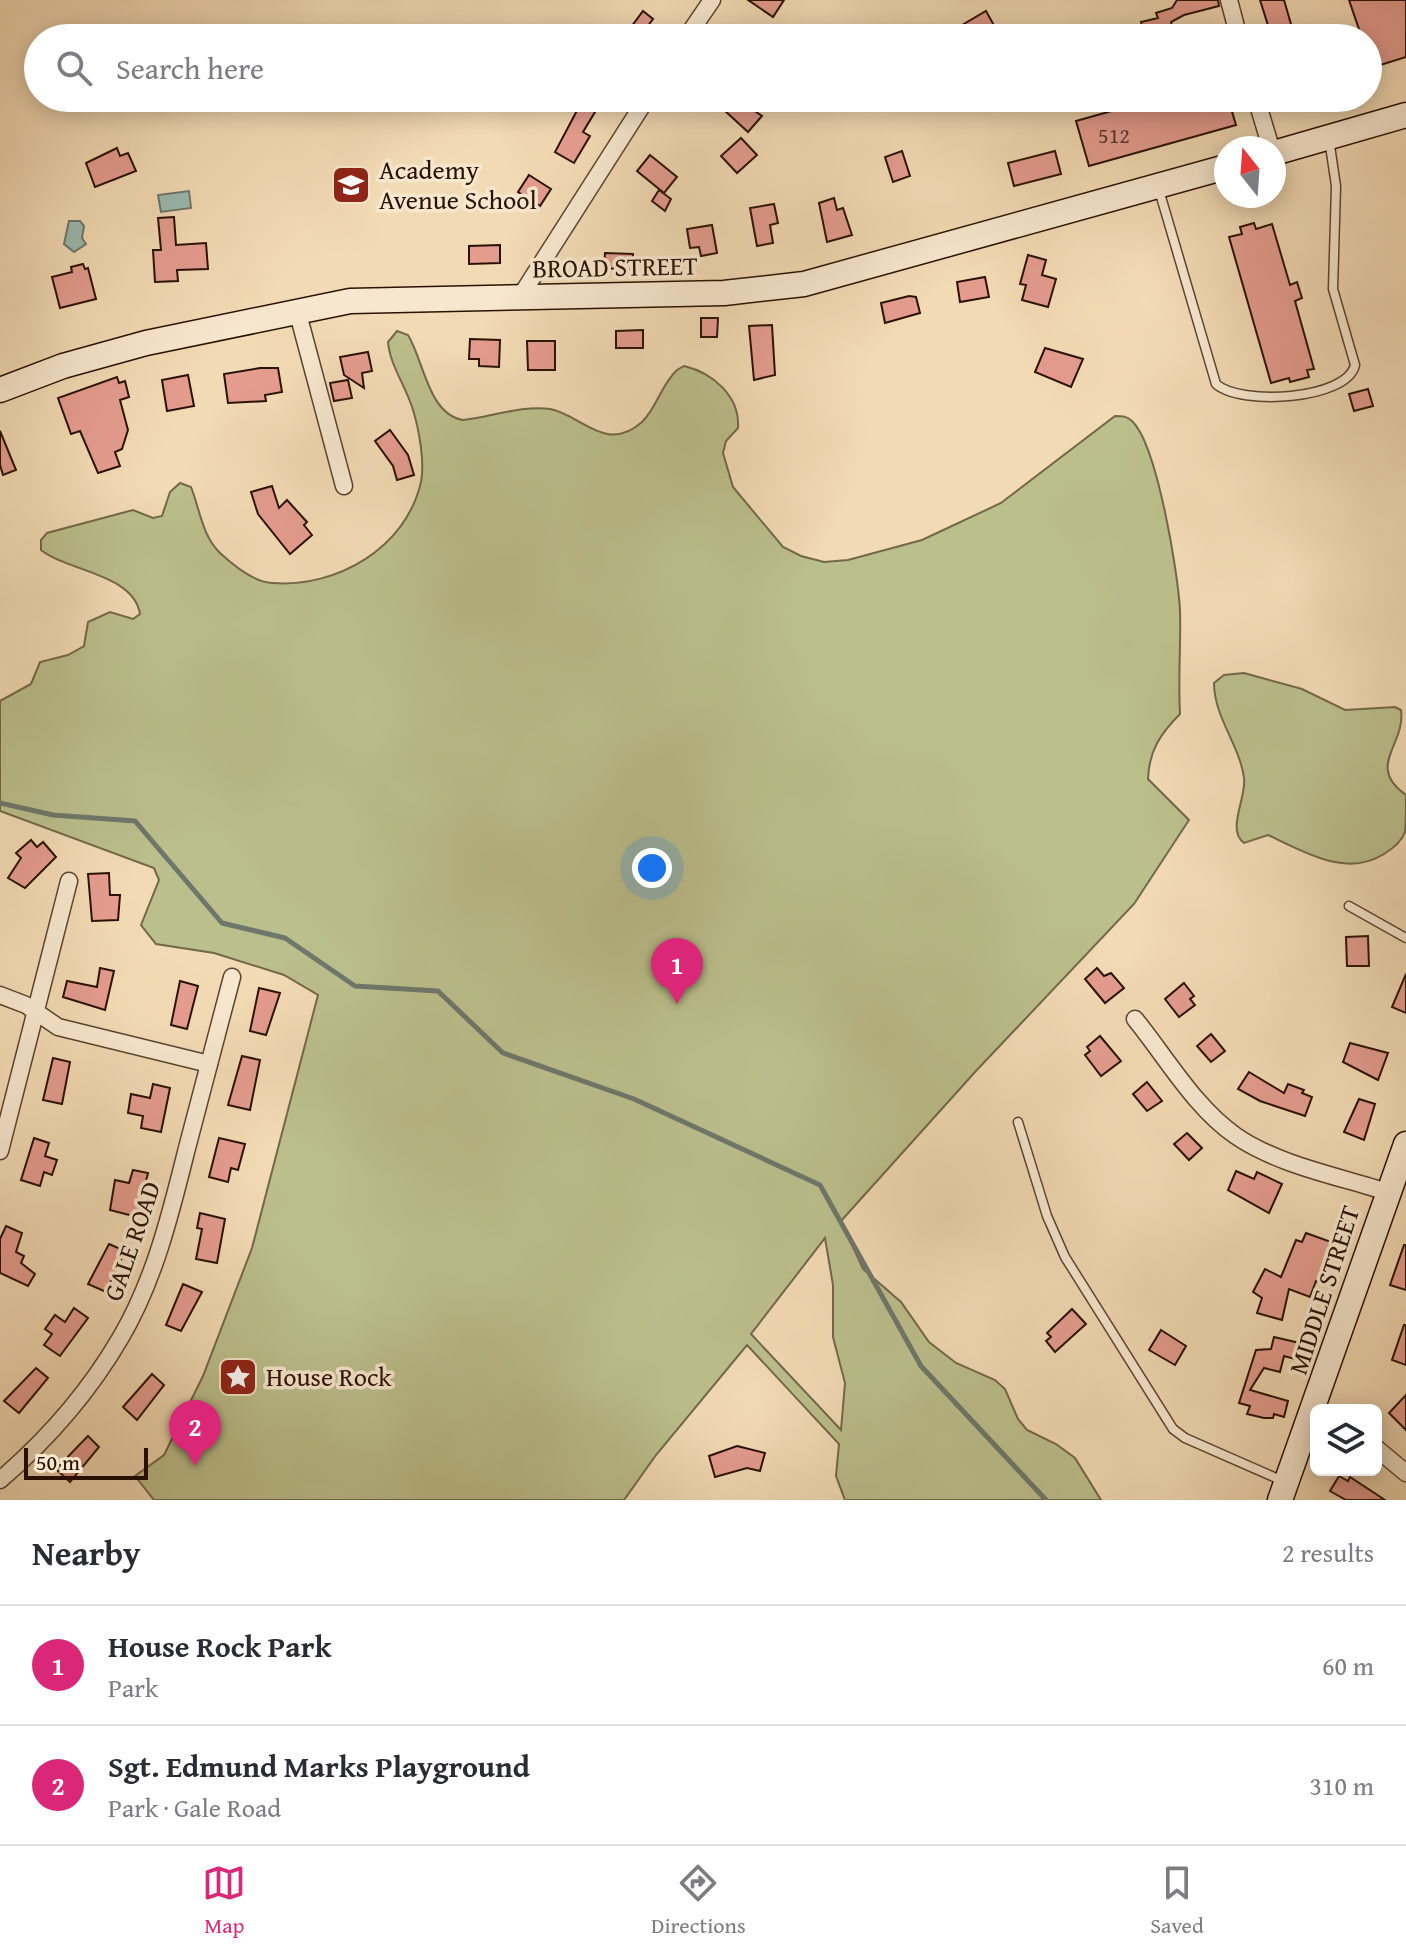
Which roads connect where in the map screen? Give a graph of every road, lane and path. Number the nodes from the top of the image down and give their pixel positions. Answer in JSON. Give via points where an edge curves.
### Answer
{"nodes":[{"id":1,"x":712,"y":0,"type":"edge"},
{"id":2,"x":1229,"y":0,"type":"edge"},
{"id":3,"x":696,"y":24,"type":"edge"},
{"id":4,"x":1235,"y":24,"type":"edge"},
{"id":5,"x":638,"y":112,"type":"edge"},
{"id":6,"x":1260,"y":112,"type":"edge"},
{"id":7,"x":1406,"y":115,"type":"edge"},
{"id":8,"x":1267,"y":136,"type":"edge"},
{"id":9,"x":1329,"y":138,"type":"junction"},
{"id":10,"x":1286,"y":150,"type":"edge"},
{"id":11,"x":1214,"y":170,"type":"edge"},
{"id":12,"x":1158,"y":186,"type":"junction"},
{"id":13,"x":520,"y":297,"type":"junction"},
{"id":14,"x":297,"y":310,"type":"junction"},
{"id":15,"x":0,"y":390,"type":"edge"},
{"id":16,"x":344,"y":486,"type":"dead end"},
{"id":17,"x":69,"y":881,"type":"dead end"},
{"id":18,"x":1349,"y":906,"type":"dead end"},
{"id":19,"x":1406,"y":938,"type":"edge"},
{"id":20,"x":232,"y":977,"type":"dead end"},
{"id":21,"x":0,"y":995,"type":"edge"},
{"id":22,"x":37,"y":1013,"type":"junction"},
{"id":23,"x":1135,"y":1019,"type":"dead end"},
{"id":24,"x":209,"y":1064,"type":"junction"},
{"id":25,"x":1018,"y":1122,"type":"dead end"},
{"id":26,"x":1406,"y":1144,"type":"edge"},
{"id":27,"x":0,"y":1151,"type":"edge"},
{"id":28,"x":1387,"y":1192,"type":"junction"},
{"id":29,"x":1319,"y":1404,"type":"edge"},
{"id":30,"x":1310,"y":1427,"type":"edge"},
{"id":31,"x":1382,"y":1453,"type":"edge"},
{"id":32,"x":1406,"y":1473,"type":"edge"},
{"id":33,"x":0,"y":1480,"type":"edge"},
{"id":34,"x":1284,"y":1492,"type":"edge"}],
"edges":[{"from":1,"to":3,"type":"street"},
{"from":2,"to":4,"type":"street"},
{"from":5,"to":13,"type":"street"},
{"from":6,"to":8,"type":"street"},
{"from":7,"to":9,"type":"main road"},
{"from":9,"to":10,"type":"main road"},
{"from":9,"to":12,"type":"lane","via":[[1336,186],[1333,289],[1355,365],[1352,374],[1336,385],[1268,398],[1229,392],[1216,384]]},
{"from":11,"to":12,"type":"main road","name":"BROAD STREET"},
{"from":12,"to":13,"type":"main road","name":"BROAD STREET","via":[[779,289]]},
{"from":13,"to":14,"type":"main road","name":"BROAD STREET","via":[[378,298]]},
{"from":14,"to":15,"type":"main road","name":"BROAD STREET","via":[[117,351]]},
{"from":14,"to":16,"type":"street"},
{"from":17,"to":22,"type":"street"},
{"from":18,"to":19,"type":"lane"},
{"from":20,"to":24,"type":"street","name":"GALE ROAD"},
{"from":21,"to":22,"type":"street"},
{"from":22,"to":24,"type":"street","via":[[58,1027]]},
{"from":22,"to":27,"type":"street"},
{"from":23,"to":28,"type":"street","via":[[1234,1135],[1277,1156]]},
{"from":24,"to":33,"type":"street","name":"GALE ROAD","via":[[153,1267],[122,1335],[48,1436]]},
{"from":25,"to":34,"type":"lane","via":[[1065,1257],[1173,1429]]},
{"from":26,"to":28,"type":"main road","name":"MIDDLE STREET"},
{"from":28,"to":29,"type":"main road","name":"MIDDLE STREET"},
{"from":30,"to":34,"type":"main road","name":"MIDDLE STREET"},
{"from":31,"to":32,"type":"street"}]}
